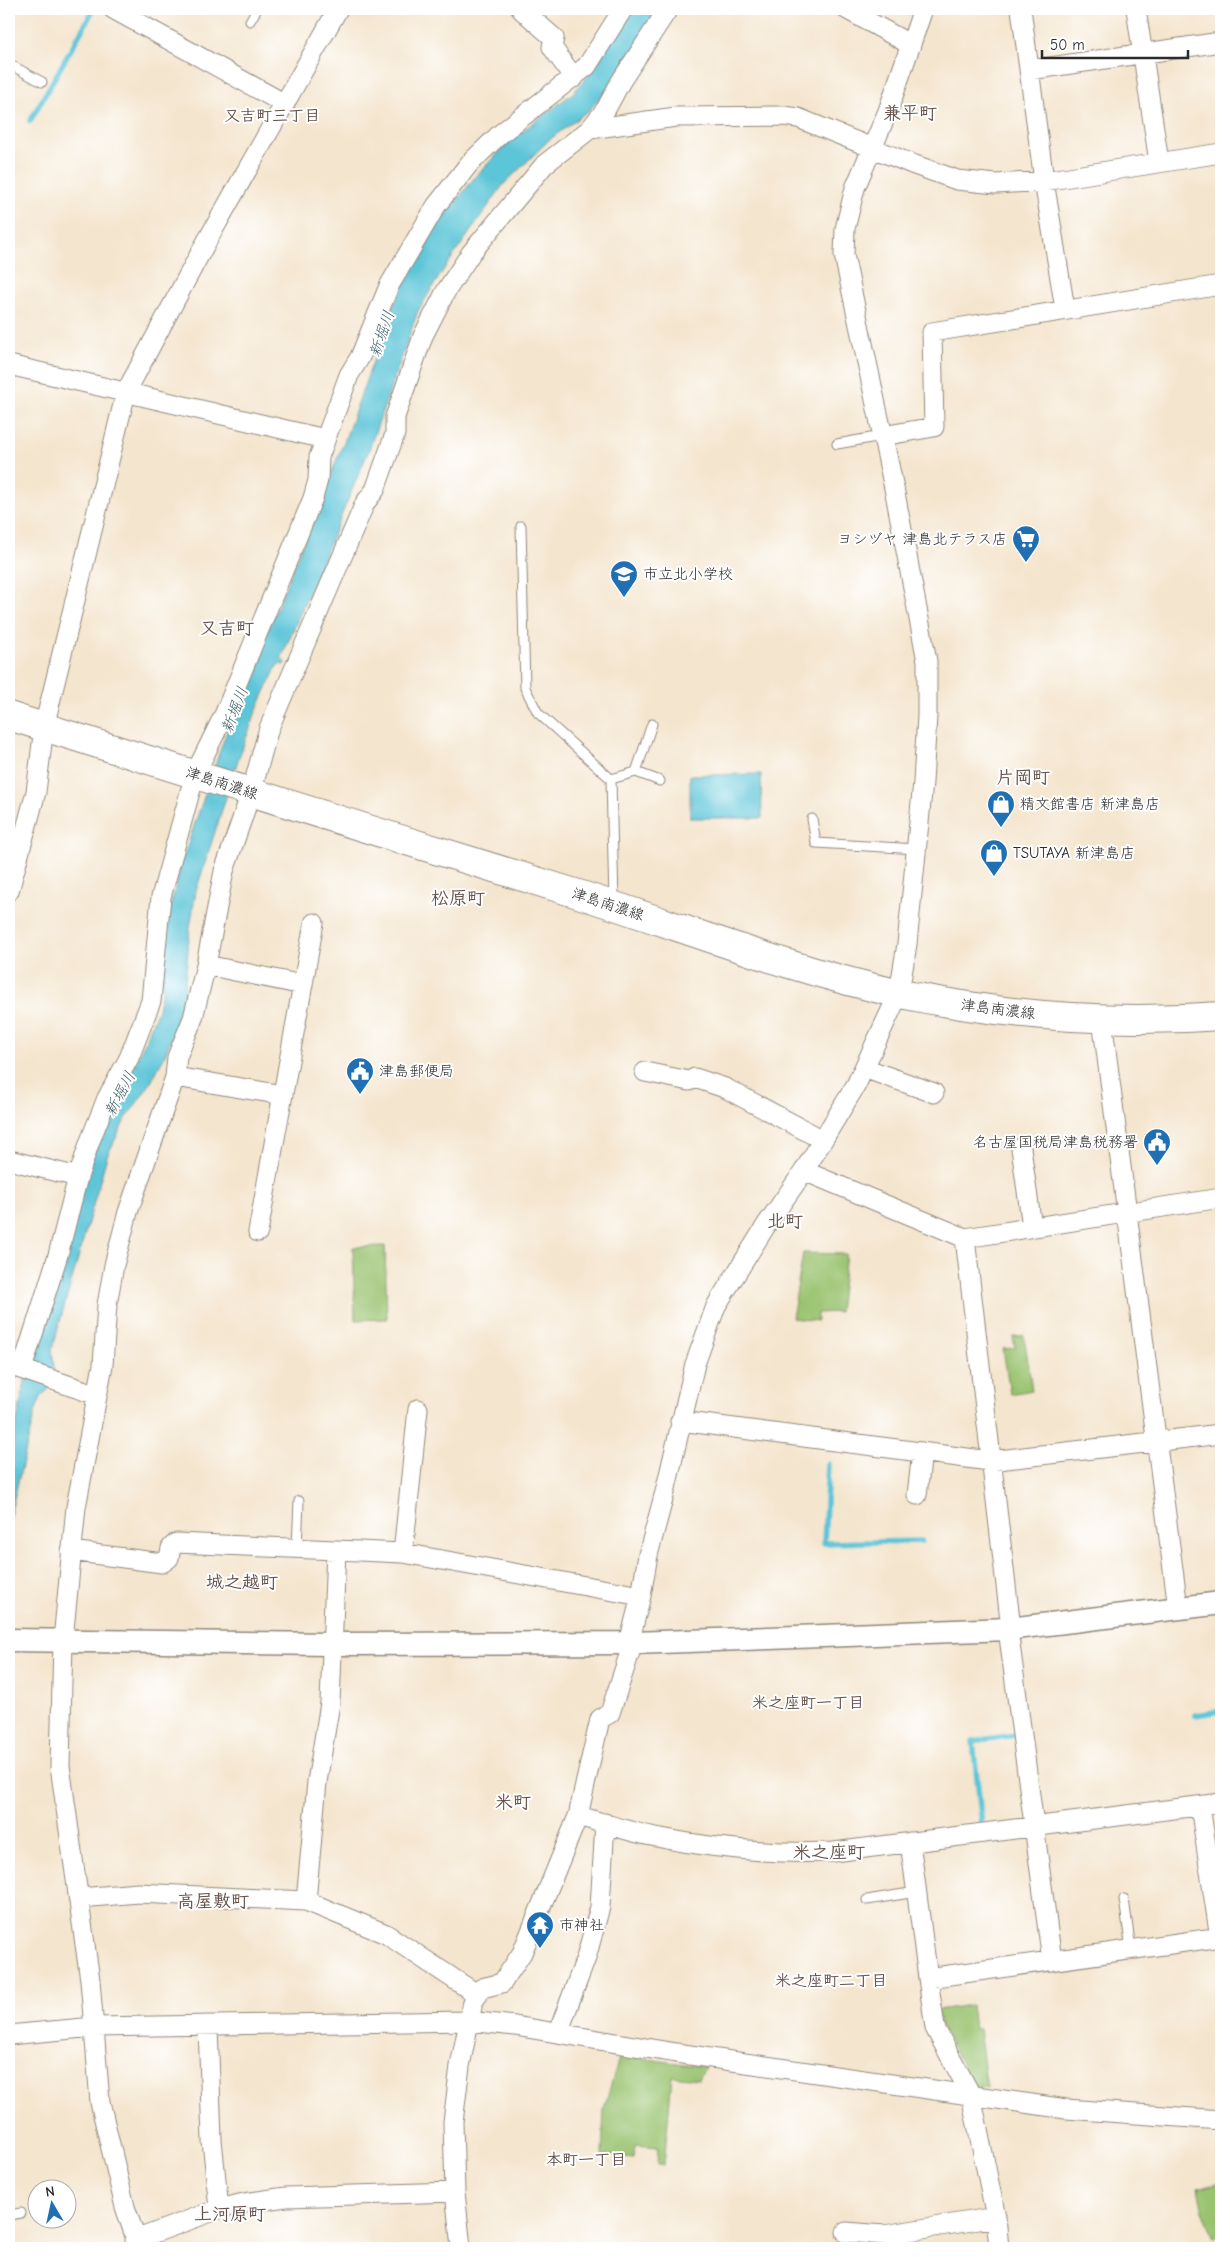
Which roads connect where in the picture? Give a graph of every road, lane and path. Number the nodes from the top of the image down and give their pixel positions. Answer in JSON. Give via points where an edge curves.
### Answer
{"nodes":[{"id":1,"x":113,"y":9,"type":"edge"},
{"id":2,"x":257,"y":9,"type":"edge"},
{"id":3,"x":338,"y":9,"type":"edge"},
{"id":4,"x":521,"y":9,"type":"edge"},
{"id":5,"x":623,"y":9,"type":"edge"},
{"id":6,"x":668,"y":9,"type":"edge"},
{"id":7,"x":846,"y":9,"type":"edge"},
{"id":8,"x":923,"y":9,"type":"edge"},
{"id":9,"x":1021,"y":9,"type":"edge"},
{"id":10,"x":1136,"y":9,"type":"edge"},
{"id":11,"x":145,"y":16,"type":"edge"},
{"id":12,"x":250,"y":21,"type":"dead end"},
{"id":13,"x":1221,"y":42,"type":"edge"},
{"id":14,"x":911,"y":45,"type":"junction"},
{"id":15,"x":1144,"y":54,"type":"junction"},
{"id":16,"x":9,"y":64,"type":"edge"},
{"id":17,"x":1030,"y":70,"type":"junction"},
{"id":18,"x":574,"y":78,"type":"junction"},
{"id":19,"x":42,"y":82,"type":"dead end"},
{"id":20,"x":285,"y":104,"type":"junction"},
{"id":21,"x":590,"y":129,"type":"junction"},
{"id":22,"x":872,"y":148,"type":"junction"},
{"id":23,"x":1221,"y":153,"type":"edge"},
{"id":24,"x":1160,"y":162,"type":"junction"},
{"id":25,"x":1044,"y":180,"type":"junction"},
{"id":26,"x":1221,"y":285,"type":"edge"},
{"id":27,"x":1065,"y":310,"type":"junction"},
{"id":28,"x":9,"y":365,"type":"edge"},
{"id":29,"x":126,"y":392,"type":"junction"},
{"id":30,"x":882,"y":436,"type":"junction"},
{"id":31,"x":325,"y":439,"type":"junction"},
{"id":32,"x":837,"y":444,"type":"dead end"},
{"id":33,"x":521,"y":526,"type":"dead end"},
{"id":34,"x":9,"y":716,"type":"edge"},
{"id":35,"x":652,"y":724,"type":"dead end"},
{"id":36,"x":44,"y":727,"type":"junction"},
{"id":37,"x":636,"y":772,"type":"junction"},
{"id":38,"x":200,"y":776,"type":"junction"},
{"id":39,"x":611,"y":779,"type":"junction"},
{"id":40,"x":660,"y":781,"type":"dead end"},
{"id":41,"x":244,"y":791,"type":"junction"},
{"id":42,"x":812,"y":818,"type":"dead end"},
{"id":43,"x":917,"y":849,"type":"junction"},
{"id":44,"x":9,"y":891,"type":"edge"},
{"id":45,"x":614,"y":905,"type":"junction"},
{"id":46,"x":314,"y":923,"type":"dead end"},
{"id":47,"x":206,"y":965,"type":"junction"},
{"id":48,"x":303,"y":984,"type":"junction"},
{"id":49,"x":899,"y":993,"type":"junction"},
{"id":50,"x":1221,"y":1016,"type":"edge"},
{"id":51,"x":1102,"y":1018,"type":"junction"},
{"id":52,"x":864,"y":1068,"type":"junction"},
{"id":53,"x":645,"y":1072,"type":"dead end"},
{"id":54,"x":175,"y":1077,"type":"junction"},
{"id":55,"x":934,"y":1093,"type":"dead end"},
{"id":56,"x":283,"y":1095,"type":"junction"},
{"id":57,"x":823,"y":1140,"type":"junction"},
{"id":58,"x":1021,"y":1148,"type":"dead end"},
{"id":59,"x":9,"y":1160,"type":"edge"},
{"id":60,"x":804,"y":1171,"type":"junction"},
{"id":61,"x":78,"y":1177,"type":"junction"},
{"id":62,"x":1221,"y":1198,"type":"edge"},
{"id":63,"x":1126,"y":1213,"type":"junction"},
{"id":64,"x":1032,"y":1227,"type":"junction"},
{"id":65,"x":258,"y":1232,"type":"dead end"},
{"id":66,"x":965,"y":1238,"type":"junction"},
{"id":67,"x":15,"y":1367,"type":"edge"},
{"id":68,"x":97,"y":1395,"type":"junction"},
{"id":69,"x":418,"y":1409,"type":"dead end"},
{"id":70,"x":680,"y":1421,"type":"junction"},
{"id":71,"x":1221,"y":1434,"type":"edge"},
{"id":72,"x":1155,"y":1442,"type":"junction"},
{"id":73,"x":922,"y":1452,"type":"junction"},
{"id":74,"x":990,"y":1461,"type":"junction"},
{"id":75,"x":917,"y":1495,"type":"dead end"},
{"id":76,"x":299,"y":1501,"type":"dead end"},
{"id":77,"x":297,"y":1549,"type":"junction"},
{"id":78,"x":336,"y":1550,"type":"junction"},
{"id":79,"x":72,"y":1551,"type":"junction"},
{"id":80,"x":403,"y":1553,"type":"junction"},
{"id":81,"x":641,"y":1596,"type":"junction"},
{"id":82,"x":1221,"y":1603,"type":"edge"},
{"id":83,"x":1178,"y":1608,"type":"junction"},
{"id":84,"x":1010,"y":1628,"type":"junction"},
{"id":85,"x":9,"y":1640,"type":"edge"},
{"id":86,"x":63,"y":1640,"type":"junction"},
{"id":87,"x":631,"y":1643,"type":"junction"},
{"id":88,"x":331,"y":1644,"type":"junction"},
{"id":89,"x":1221,"y":1803,"type":"edge"},
{"id":90,"x":1200,"y":1806,"type":"junction"},
{"id":91,"x":578,"y":1816,"type":"junction"},
{"id":92,"x":605,"y":1823,"type":"junction"},
{"id":93,"x":1034,"y":1827,"type":"junction"},
{"id":94,"x":910,"y":1842,"type":"junction"},
{"id":95,"x":916,"y":1892,"type":"junction"},
{"id":96,"x":80,"y":1898,"type":"junction"},
{"id":97,"x":1124,"y":1899,"type":"dead end"},
{"id":98,"x":867,"y":1900,"type":"dead end"},
{"id":99,"x":306,"y":1901,"type":"junction"},
{"id":100,"x":1220,"y":1938,"type":"edge"},
{"id":101,"x":1131,"y":1950,"type":"junction"},
{"id":102,"x":1052,"y":1961,"type":"junction"},
{"id":103,"x":928,"y":1978,"type":"junction"},
{"id":104,"x":478,"y":1995,"type":"junction"},
{"id":105,"x":469,"y":2022,"type":"junction"},
{"id":106,"x":208,"y":2025,"type":"junction"},
{"id":107,"x":94,"y":2027,"type":"junction"},
{"id":108,"x":558,"y":2033,"type":"junction"},
{"id":109,"x":9,"y":2035,"type":"edge"},
{"id":110,"x":971,"y":2095,"type":"junction"},
{"id":111,"x":1221,"y":2120,"type":"edge"},
{"id":112,"x":455,"y":2192,"type":"junction"},
{"id":113,"x":219,"y":2210,"type":"junction"},
{"id":114,"x":21,"y":2213,"type":"dead end"},
{"id":115,"x":9,"y":2215,"type":"edge"},
{"id":116,"x":996,"y":2217,"type":"junction"},
{"id":117,"x":846,"y":2232,"type":"dead end"},
{"id":118,"x":137,"y":2244,"type":"edge"},
{"id":119,"x":460,"y":2248,"type":"edge"},
{"id":120,"x":999,"y":2248,"type":"edge"}],
"edges":[{"from":1,"to":11,"type":"street"},
{"from":2,"to":12,"type":"lane"},
{"from":3,"to":20,"type":"street"},
{"from":4,"to":18,"type":"street","via":[[554,38],[552,46]]},
{"from":5,"to":18,"type":"street","via":[[587,66]]},
{"from":6,"to":21,"type":"street","via":[[606,109]]},
{"from":7,"to":14,"type":"street"},
{"from":8,"to":14,"type":"street"},
{"from":9,"to":17,"type":"street"},
{"from":10,"to":15,"type":"street"},
{"from":11,"to":20,"type":"street"},
{"from":13,"to":15,"type":"street"},
{"from":14,"to":22,"type":"street"},
{"from":15,"to":17,"type":"street"},
{"from":15,"to":24,"type":"street"},
{"from":16,"to":19,"type":"lane"},
{"from":17,"to":25,"type":"street"},
{"from":18,"to":31,"type":"street","via":[[499,135],[469,164],[436,206],[389,286],[360,357],[349,375]]},
{"from":20,"to":29,"type":"street"},
{"from":21,"to":22,"type":"street","via":[[676,117],[784,116],[814,123]]},
{"from":21,"to":41,"type":"street","via":[[545,164],[512,200],[466,261],[426,328],[395,417],[395,434],[375,490],[365,503]]},
{"from":22,"to":25,"type":"street","via":[[957,180],[996,184]]},
{"from":22,"to":30,"type":"street","via":[[855,188],[845,229],[844,255]]},
{"from":23,"to":24,"type":"street"},
{"from":24,"to":25,"type":"street"},
{"from":25,"to":27,"type":"street"},
{"from":26,"to":27,"type":"street"},
{"from":27,"to":30,"type":"street","via":[[932,332],[934,427]]},
{"from":28,"to":29,"type":"street"},
{"from":29,"to":31,"type":"street"},
{"from":29,"to":36,"type":"street"},
{"from":30,"to":32,"type":"lane"},
{"from":30,"to":43,"type":"street","via":[[927,661],[928,716]]},
{"from":31,"to":38,"type":"street","via":[[313,498]]},
{"from":33,"to":39,"type":"lane","via":[[525,688],[538,713]]},
{"from":34,"to":36,"type":"main road","name":"津島南濃線"},
{"from":35,"to":37,"type":"lane"},
{"from":36,"to":38,"type":"main road","name":"津島南濃線"},
{"from":36,"to":44,"type":"street","via":[[36,792]]},
{"from":37,"to":39,"type":"lane"},
{"from":37,"to":40,"type":"lane"},
{"from":38,"to":41,"type":"main road","name":"津島南濃線"},
{"from":38,"to":61,"type":"street","via":[[161,897],[151,1001],[129,1058],[107,1098]]},
{"from":39,"to":45,"type":"lane"},
{"from":41,"to":45,"type":"main road","name":"津島南濃線"},
{"from":41,"to":47,"type":"street"},
{"from":42,"to":43,"type":"lane","via":[[816,843]]},
{"from":43,"to":49,"type":"street"},
{"from":45,"to":49,"type":"main road","name":"津島南濃線","via":[[791,964]]},
{"from":46,"to":48,"type":"street"},
{"from":47,"to":48,"type":"street"},
{"from":47,"to":54,"type":"street","via":[[193,1018],[177,1057]]},
{"from":48,"to":56,"type":"street"},
{"from":49,"to":51,"type":"main road","name":"津島南濃線","via":[[1012,1012]]},
{"from":49,"to":52,"type":"street"},
{"from":50,"to":51,"type":"main road","name":"津島南濃線"},
{"from":51,"to":63,"type":"street"},
{"from":52,"to":55,"type":"street"},
{"from":52,"to":57,"type":"street"},
{"from":53,"to":57,"type":"street","via":[[689,1081],[695,1078],[725,1088]]},
{"from":54,"to":56,"type":"street"},
{"from":54,"to":68,"type":"street","via":[[128,1212],[114,1265]]},
{"from":56,"to":65,"type":"street"},
{"from":57,"to":60,"type":"street"},
{"from":58,"to":64,"type":"street"},
{"from":59,"to":61,"type":"street"},
{"from":60,"to":66,"type":"street"},
{"from":60,"to":70,"type":"street","via":[[716,1306],[694,1364]]},
{"from":61,"to":67,"type":"street","via":[[58,1255]]},
{"from":62,"to":63,"type":"street"},
{"from":63,"to":64,"type":"street"},
{"from":63,"to":72,"type":"street"},
{"from":64,"to":66,"type":"street"},
{"from":66,"to":74,"type":"street"},
{"from":67,"to":68,"type":"street"},
{"from":68,"to":79,"type":"street","via":[[76,1508]]},
{"from":69,"to":80,"type":"street"},
{"from":70,"to":73,"type":"street"},
{"from":70,"to":81,"type":"street"},
{"from":71,"to":72,"type":"street"},
{"from":72,"to":74,"type":"street"},
{"from":72,"to":83,"type":"street"},
{"from":73,"to":74,"type":"street"},
{"from":73,"to":75,"type":"street"},
{"from":74,"to":84,"type":"street"},
{"from":76,"to":77,"type":"lane"},
{"from":77,"to":78,"type":"street"},
{"from":77,"to":79,"type":"street","via":[[176,1543],[169,1558],[162,1563]]},
{"from":78,"to":80,"type":"street"},
{"from":78,"to":88,"type":"street"},
{"from":79,"to":86,"type":"street"},
{"from":80,"to":81,"type":"street"},
{"from":81,"to":87,"type":"street"},
{"from":82,"to":83,"type":"street"},
{"from":83,"to":84,"type":"street"},
{"from":84,"to":87,"type":"street"},
{"from":84,"to":93,"type":"street"},
{"from":85,"to":86,"type":"street"},
{"from":86,"to":88,"type":"street"},
{"from":86,"to":96,"type":"street","via":[[60,1766]]},
{"from":87,"to":88,"type":"street"},
{"from":87,"to":91,"type":"street","via":[[610,1713],[600,1719]]},
{"from":88,"to":99,"type":"street","via":[[330,1703],[317,1782]]},
{"from":89,"to":90,"type":"street"},
{"from":90,"to":93,"type":"street"},
{"from":90,"to":100,"type":"street"},
{"from":91,"to":92,"type":"street"},
{"from":91,"to":104,"type":"street","via":[[522,1954],[502,1983],[482,1988]]},
{"from":92,"to":94,"type":"street","via":[[654,1837],[718,1848],[791,1853],[834,1852]]},
{"from":92,"to":108,"type":"street","via":[[600,1908],[586,1958]]},
{"from":93,"to":94,"type":"street"},
{"from":93,"to":102,"type":"street"},
{"from":94,"to":95,"type":"street"},
{"from":95,"to":98,"type":"lane"},
{"from":95,"to":103,"type":"street"},
{"from":96,"to":99,"type":"street","via":[[138,1893]]},
{"from":96,"to":107,"type":"street"},
{"from":97,"to":101,"type":"lane"},
{"from":99,"to":104,"type":"street","via":[[386,1934]]},
{"from":100,"to":101,"type":"street"},
{"from":101,"to":102,"type":"street"},
{"from":102,"to":103,"type":"street"},
{"from":103,"to":110,"type":"street","via":[[935,2028]]},
{"from":104,"to":105,"type":"street","via":[[473,2002]]},
{"from":105,"to":106,"type":"street"},
{"from":105,"to":108,"type":"street"},
{"from":105,"to":112,"type":"street","via":[[453,2122]]},
{"from":106,"to":107,"type":"street"},
{"from":106,"to":113,"type":"street","via":[[212,2140]]},
{"from":107,"to":109,"type":"street"},
{"from":107,"to":118,"type":"street","via":[[100,2102]]},
{"from":108,"to":110,"type":"street"},
{"from":110,"to":111,"type":"street","via":[[1066,2109]]},
{"from":110,"to":116,"type":"street"},
{"from":112,"to":113,"type":"street","via":[[286,2197]]},
{"from":112,"to":119,"type":"street"},
{"from":113,"to":118,"type":"street"},
{"from":114,"to":115,"type":"lane"},
{"from":116,"to":117,"type":"street","via":[[884,2234]]},
{"from":116,"to":120,"type":"street"}]}
